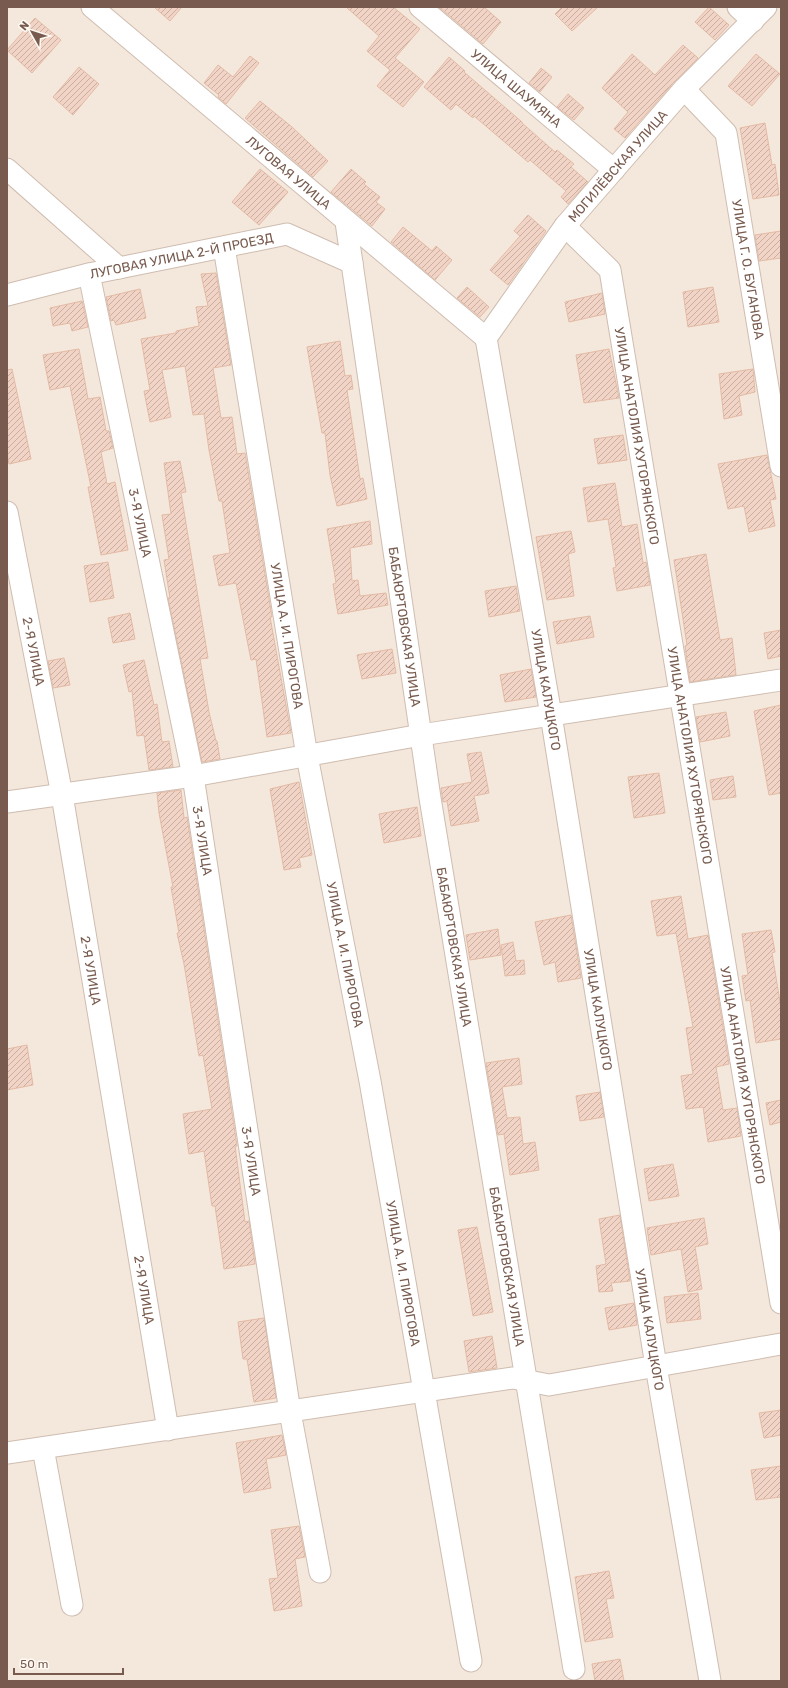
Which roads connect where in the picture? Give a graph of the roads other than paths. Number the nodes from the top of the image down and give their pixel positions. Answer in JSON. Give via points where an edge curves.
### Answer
{"nodes":[{"id":1,"x":420,"y":7,"type":"edge"},
{"id":2,"x":738,"y":7,"type":"edge"},
{"id":3,"x":106,"y":11,"type":"edge"},
{"id":4,"x":760,"y":14,"type":"edge"},
{"id":5,"x":684,"y":89,"type":"junction"},
{"id":6,"x":7,"y":169,"type":"edge"},
{"id":7,"x":614,"y":170,"type":"junction"},
{"id":8,"x":346,"y":222,"type":"junction"},
{"id":9,"x":564,"y":226,"type":"junction"},
{"id":10,"x":224,"y":247,"type":"junction"},
{"id":11,"x":352,"y":263,"type":"junction"},
{"id":12,"x":119,"y":268,"type":"junction"},
{"id":13,"x":89,"y":274,"type":"junction"},
{"id":14,"x":7,"y":295,"type":"edge"},
{"id":15,"x":486,"y":338,"type":"junction"},
{"id":16,"x":781,"y":466,"type":"edge"},
{"id":17,"x":7,"y":512,"type":"edge"},
{"id":18,"x":781,"y":680,"type":"edge"},
{"id":19,"x":680,"y":696,"type":"junction"},
{"id":20,"x":551,"y":714,"type":"junction"},
{"id":21,"x":421,"y":735,"type":"junction"},
{"id":22,"x":307,"y":756,"type":"junction"},
{"id":23,"x":193,"y":776,"type":"junction"},
{"id":24,"x":62,"y":795,"type":"junction"},
{"id":25,"x":7,"y":802,"type":"edge"},
{"id":26,"x":781,"y":1303,"type":"edge"},
{"id":27,"x":781,"y":1344,"type":"edge"},
{"id":28,"x":656,"y":1366,"type":"junction"},
{"id":29,"x":526,"y":1381,"type":"junction"},
{"id":30,"x":425,"y":1392,"type":"junction"},
{"id":31,"x":290,"y":1412,"type":"junction"},
{"id":32,"x":168,"y":1430,"type":"junction"},
{"id":33,"x":43,"y":1448,"type":"junction"},
{"id":34,"x":7,"y":1453,"type":"edge"},
{"id":35,"x":320,"y":1572,"type":"dead end"},
{"id":36,"x":72,"y":1605,"type":"dead end"},
{"id":37,"x":471,"y":1661,"type":"dead end"},
{"id":38,"x":574,"y":1669,"type":"dead end"},
{"id":39,"x":710,"y":1681,"type":"edge"}],
"edges":[{"from":1,"to":7,"type":"street","name":"УЛИЦА ШАУМЯНА"},
{"from":2,"to":4,"type":"street"},
{"from":3,"to":8,"type":"street","name":"ЛУГОВАЯ УЛИЦА"},
{"from":4,"to":5,"type":"street","name":"МОГИЛЁВСКАЯ УЛИЦА"},
{"from":5,"to":7,"type":"street","name":"МОГИЛЁВСКАЯ УЛИЦА"},
{"from":5,"to":16,"type":"street","name":"УЛИЦА Г. О. БУГАНОВА","via":[[726,133]]},
{"from":6,"to":12,"type":"street"},
{"from":7,"to":9,"type":"street","name":"МОГИЛЁВСКАЯ УЛИЦА"},
{"from":8,"to":11,"type":"street","name":"БАБАЮРТОВСКАЯ УЛИЦА"},
{"from":8,"to":15,"type":"street","name":"ЛУГОВАЯ УЛИЦА"},
{"from":9,"to":15,"type":"street","name":"МОГИЛЁВСКАЯ УЛИЦА"},
{"from":9,"to":19,"type":"street","name":"УЛИЦА АНАТОЛИЯ ХУТОРЯНСКОГО","via":[[610,270]]},
{"from":10,"to":11,"type":"street","name":"ЛУГОВАЯ УЛИЦА 2-Й ПРОЕЗД","via":[[287,234]]},
{"from":10,"to":12,"type":"street","name":"ЛУГОВАЯ УЛИЦА 2-Й ПРОЕЗД"},
{"from":10,"to":22,"type":"street","name":"УЛИЦА А. И. ПИРОГОВА"},
{"from":11,"to":21,"type":"street","name":"БАБАЮРТОВСКАЯ УЛИЦА"},
{"from":12,"to":13,"type":"street","name":"ЛУГОВАЯ УЛИЦА 2-Й ПРОЕЗД"},
{"from":13,"to":14,"type":"street","name":"ЛУГОВАЯ УЛИЦА 2-Й ПРОЕЗД"},
{"from":13,"to":23,"type":"street","name":"3-Я УЛИЦА"},
{"from":15,"to":20,"type":"street","name":"УЛИЦА КАЛУЦКОГО"},
{"from":17,"to":24,"type":"street","name":"2-Я УЛИЦА"},
{"from":18,"to":19,"type":"street"},
{"from":19,"to":20,"type":"street"},
{"from":19,"to":26,"type":"street","name":"УЛИЦА АНАТОЛИЯ ХУТОРЯНСКОГО"},
{"from":20,"to":21,"type":"street"},
{"from":20,"to":28,"type":"street","name":"УЛИЦА КАЛУЦКОГО"},
{"from":21,"to":22,"type":"street"},
{"from":21,"to":29,"type":"street","name":"БАБАЮРТОВСКАЯ УЛИЦА"},
{"from":22,"to":23,"type":"street"},
{"from":22,"to":30,"type":"street","name":"УЛИЦА А. И. ПИРОГОВА","via":[[370,1081]]},
{"from":23,"to":24,"type":"street"},
{"from":23,"to":31,"type":"street","name":"3-Я УЛИЦА"},
{"from":24,"to":25,"type":"street"},
{"from":24,"to":32,"type":"street","name":"2-Я УЛИЦА"},
{"from":27,"to":28,"type":"street"},
{"from":28,"to":29,"type":"street","via":[[549,1386]]},
{"from":28,"to":39,"type":"street","name":"УЛИЦА КАЛУЦКОГО"},
{"from":29,"to":30,"type":"street","via":[[513,1378]]},
{"from":29,"to":38,"type":"street","name":"БАБАЮРТОВСКАЯ УЛИЦА"},
{"from":30,"to":31,"type":"street"},
{"from":30,"to":37,"type":"street","name":"УЛИЦА А. И. ПИРОГОВА"},
{"from":31,"to":32,"type":"street"},
{"from":31,"to":35,"type":"street","name":"3-Я УЛИЦА"},
{"from":32,"to":33,"type":"street"},
{"from":33,"to":34,"type":"street"},
{"from":33,"to":36,"type":"street"}]}
